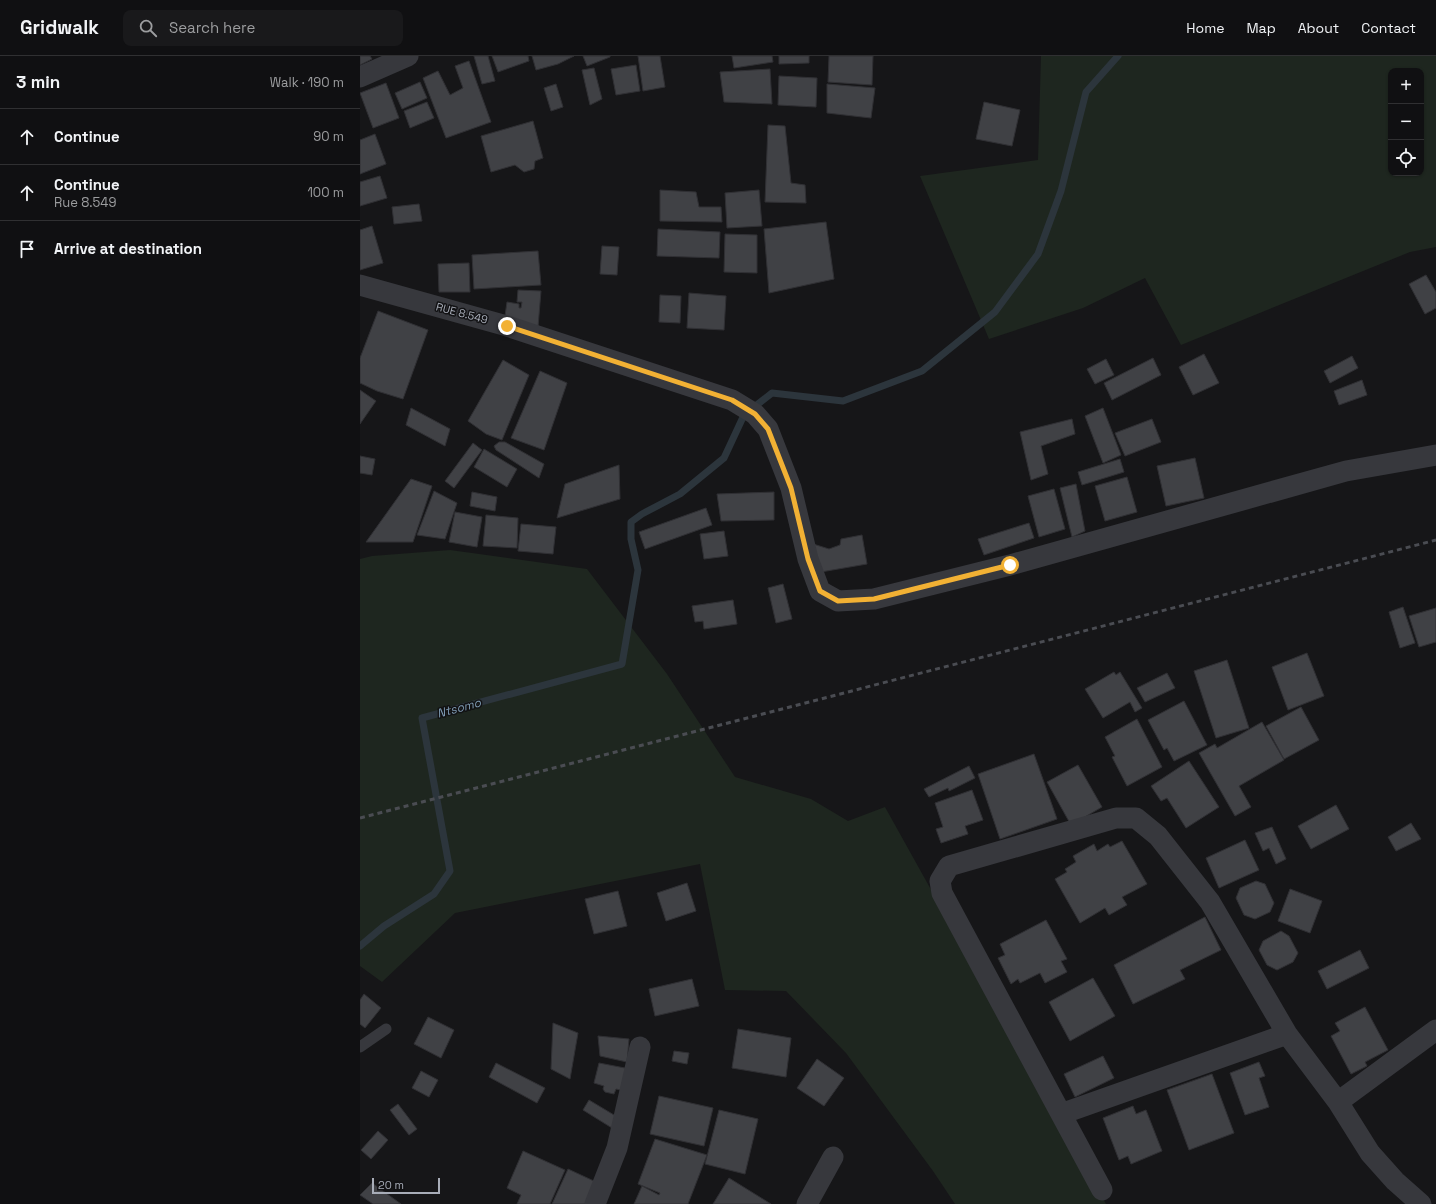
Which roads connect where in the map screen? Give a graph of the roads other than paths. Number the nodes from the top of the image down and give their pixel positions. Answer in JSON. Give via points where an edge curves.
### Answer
{"nodes":[{"id":1,"x":408,"y":56,"type":"edge"},
{"id":2,"x":360,"y":77,"type":"edge"},
{"id":3,"x":360,"y":285,"type":"edge"},
{"id":4,"x":1436,"y":455,"type":"edge"},
{"id":5,"x":386,"y":1029,"type":"dead end"},
{"id":6,"x":1436,"y":1030,"type":"edge"},
{"id":7,"x":1288,"y":1034,"type":"junction"},
{"id":8,"x":360,"y":1047,"type":"edge"},
{"id":9,"x":640,"y":1047,"type":"dead end"},
{"id":10,"x":1338,"y":1102,"type":"junction"},
{"id":11,"x":1061,"y":1114,"type":"junction"},
{"id":12,"x":833,"y":1158,"type":"dead end"},
{"id":13,"x":1102,"y":1190,"type":"dead end"},
{"id":14,"x":595,"y":1204,"type":"edge"},
{"id":15,"x":807,"y":1204,"type":"edge"},
{"id":16,"x":1421,"y":1204,"type":"edge"}],
"edges":[{"from":1,"to":2,"type":"street"},
{"from":3,"to":4,"type":"street","name":"RUE 8.549","via":[[507,326],[732,400],[755,414],[768,429],[791,488],[808,559],[820,591],[838,601],[874,599],[1010,565],[1346,471]]},
{"from":5,"to":8,"type":"lane"},
{"from":6,"to":10,"type":"street"},
{"from":7,"to":10,"type":"street"},
{"from":7,"to":11,"type":"street"},
{"from":7,"to":11,"type":"street","via":[[1210,902],[1158,836],[1136,818],[1116,818],[949,866],[940,881],[942,893]]},
{"from":9,"to":14,"type":"street","via":[[618,1148]]},
{"from":10,"to":16,"type":"street","via":[[1370,1153],[1395,1181]]},
{"from":11,"to":13,"type":"street"},
{"from":12,"to":15,"type":"street"}]}
